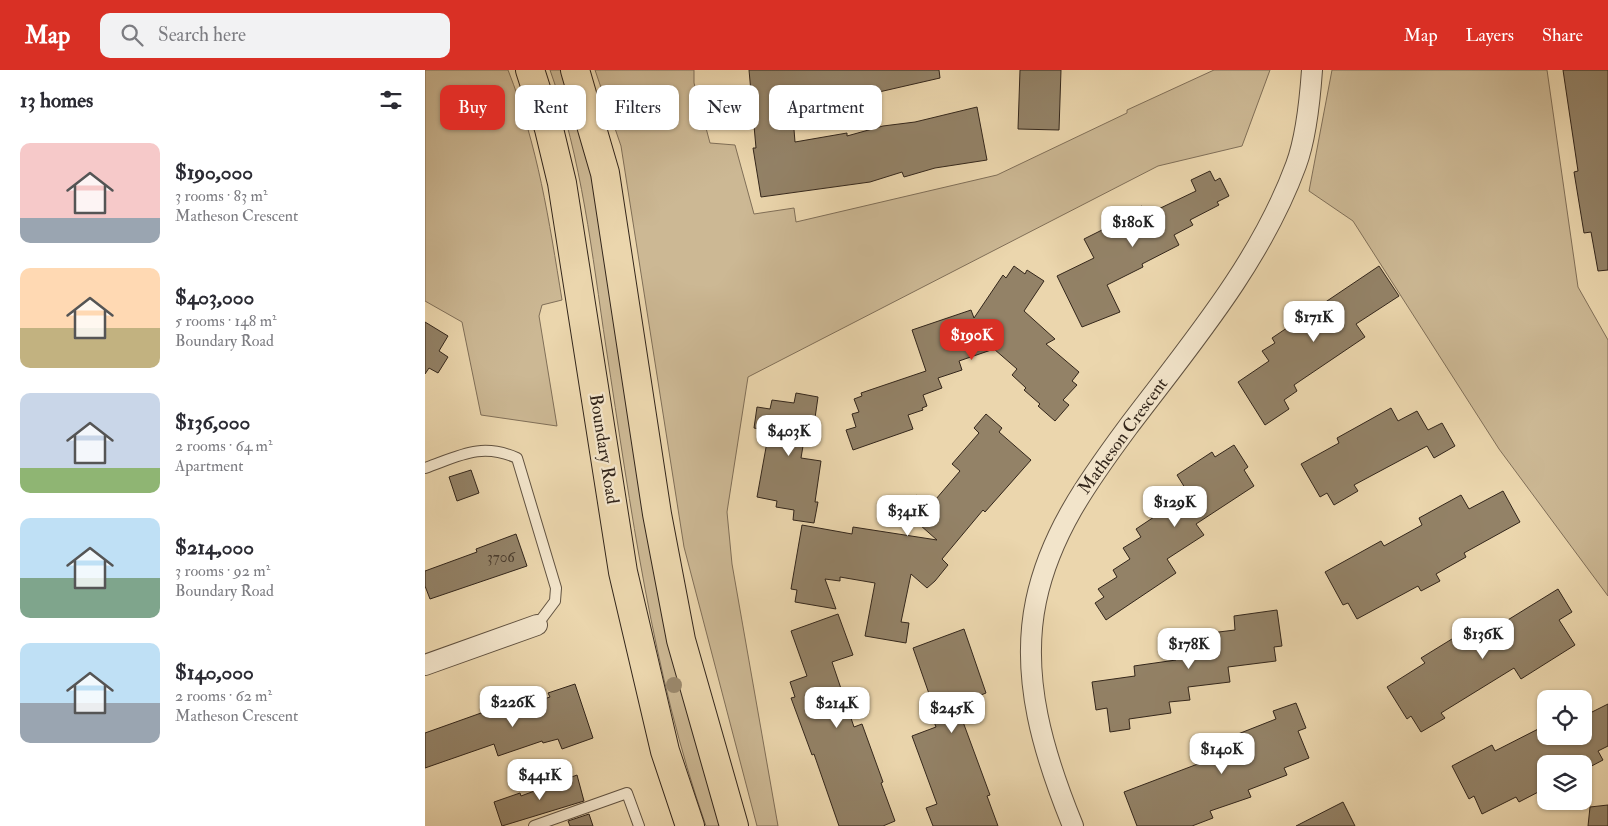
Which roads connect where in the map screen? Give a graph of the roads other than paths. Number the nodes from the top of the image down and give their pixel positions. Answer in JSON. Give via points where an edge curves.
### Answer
{"nodes":[{"id":1,"x":530,"y":70,"type":"edge"},
{"id":2,"x":575,"y":70,"type":"edge"},
{"id":3,"x":1312,"y":70,"type":"edge"},
{"id":4,"x":425,"y":468,"type":"edge"},
{"id":5,"x":537,"y":625,"type":"joint"},
{"id":6,"x":425,"y":666,"type":"edge"},
{"id":7,"x":534,"y":826,"type":"edge"},
{"id":8,"x":639,"y":826,"type":"edge"},
{"id":9,"x":690,"y":826,"type":"edge"},
{"id":10,"x":735,"y":826,"type":"edge"},
{"id":11,"x":1073,"y":826,"type":"edge"}],
"edges":[{"from":1,"to":9,"type":"main road","name":"Boundary Road","via":[[562,184],[623,572],[665,751]]},
{"from":2,"to":10,"type":"main road","via":[[605,173],[657,514],[681,640]]},
{"from":3,"to":11,"type":"street","name":"Matheson Crescent","via":[[1311,94],[1297,163],[1273,220],[1244,270],[1090,478],[1062,525],[1047,563],[1033,624],[1032,683],[1047,759]]},
{"from":4,"to":5,"type":"lane","via":[[475,450],[501,450],[517,458],[556,588],[555,601]]},
{"from":5,"to":6,"type":"street"},
{"from":7,"to":8,"type":"lane","via":[[627,793]]}]}
